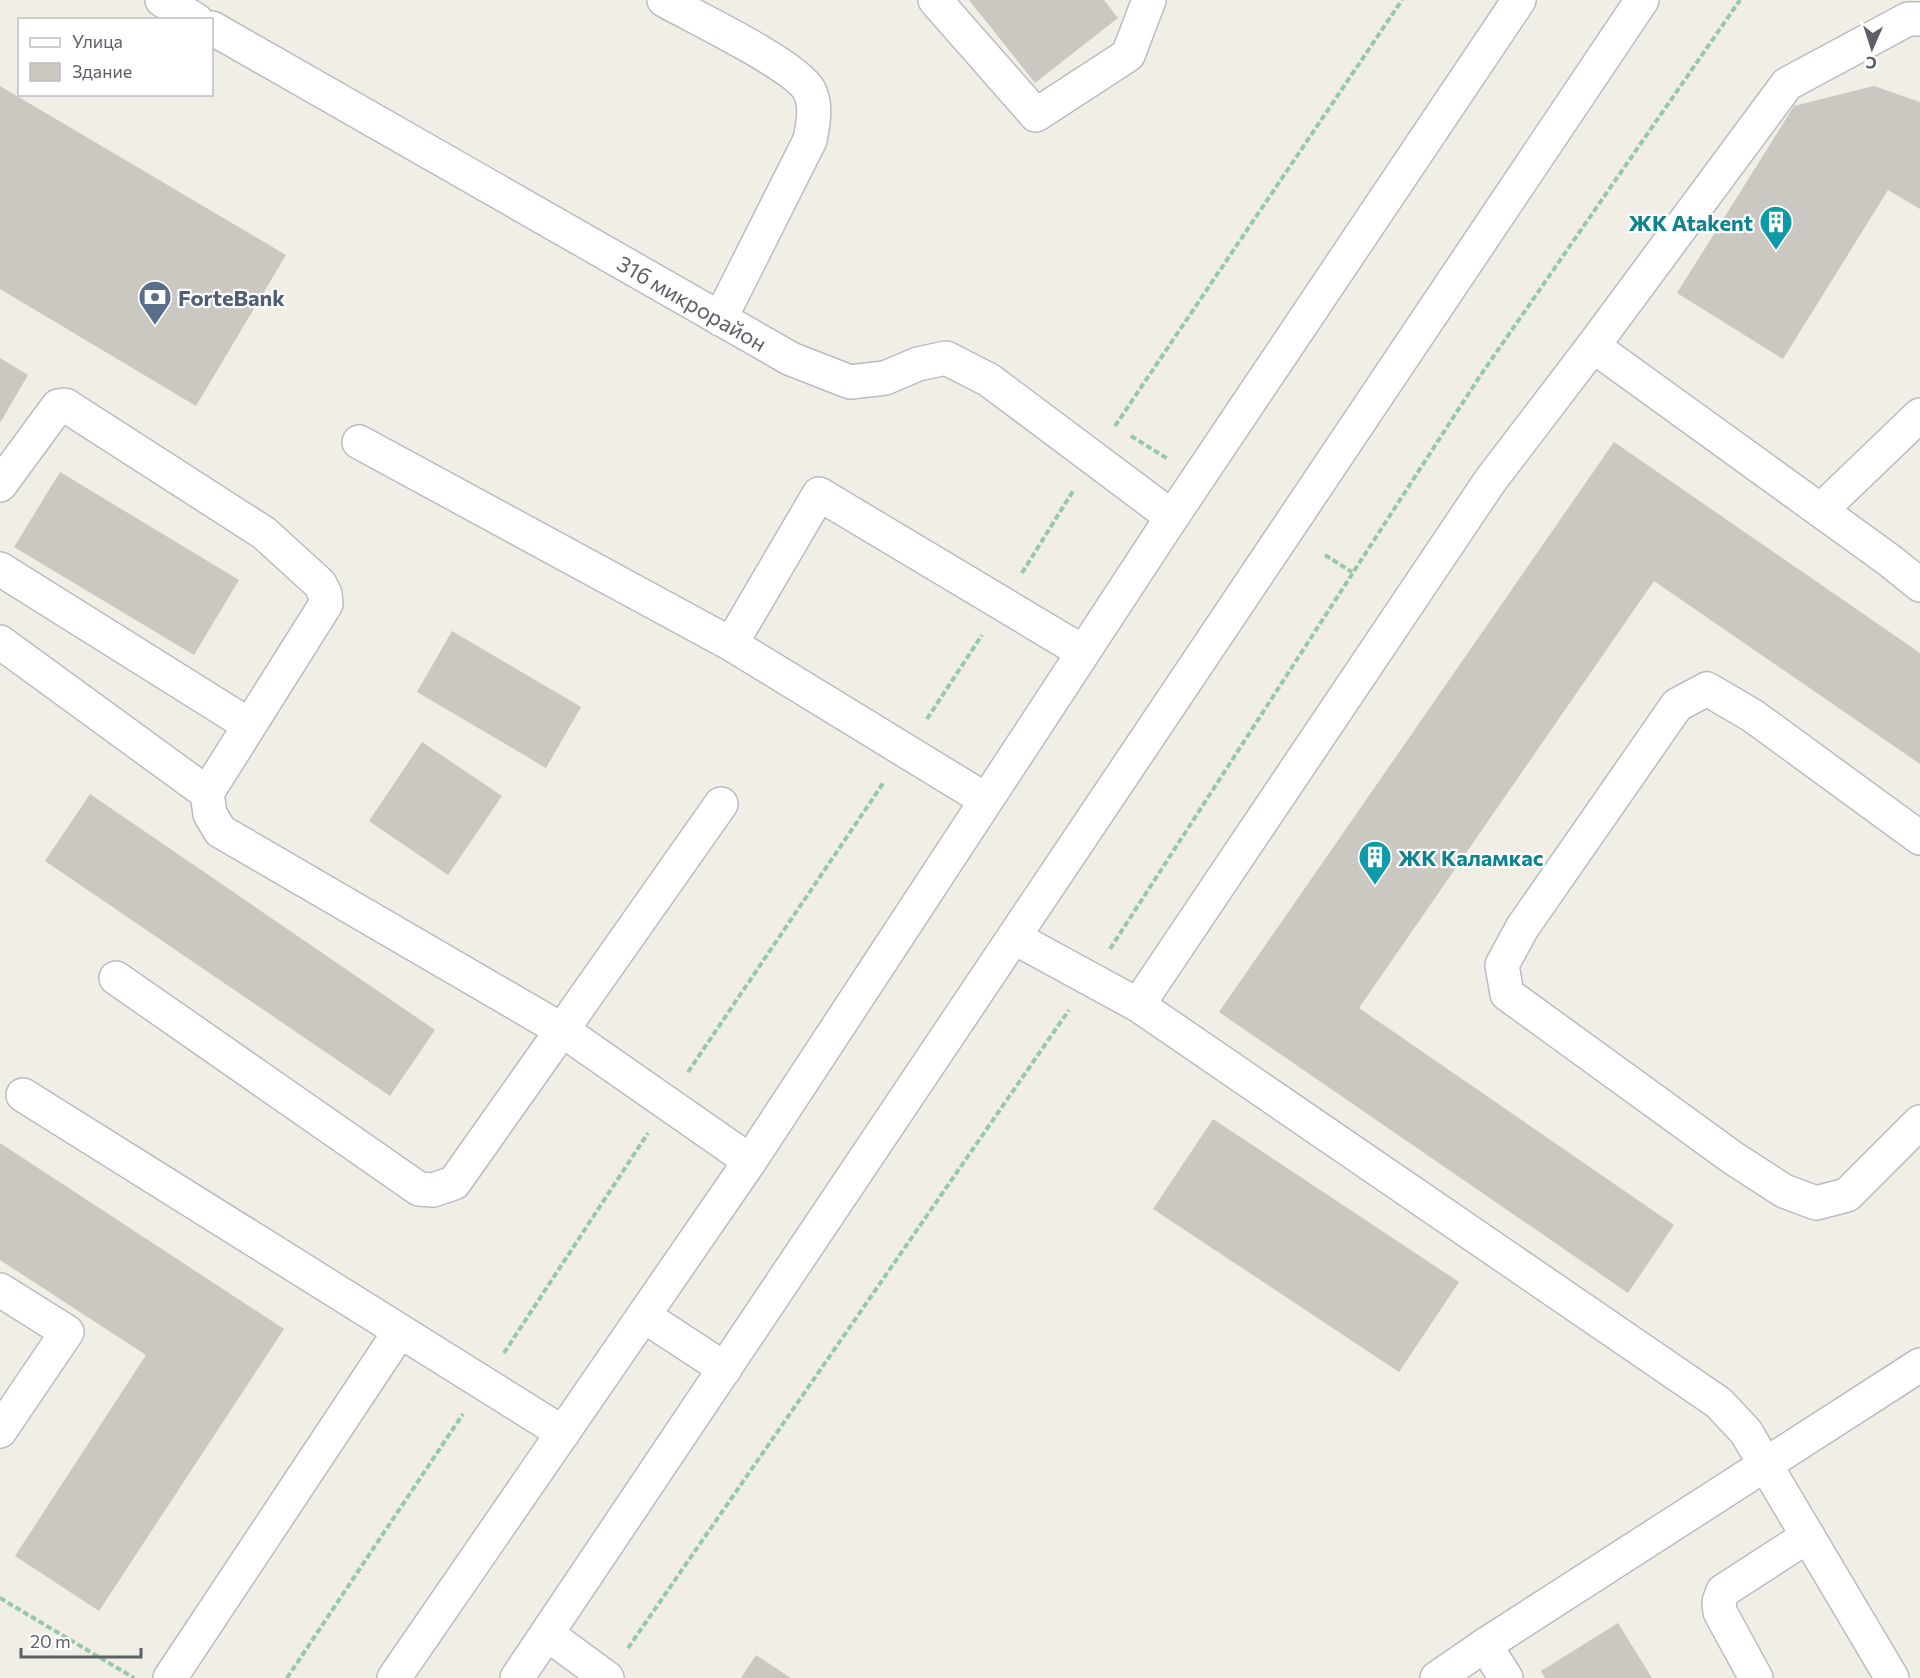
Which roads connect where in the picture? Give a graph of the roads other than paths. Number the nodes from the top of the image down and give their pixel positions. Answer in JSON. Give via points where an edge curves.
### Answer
{"nodes":[{"id":1,"x":162,"y":0,"type":"edge"},
{"id":2,"x":663,"y":0,"type":"edge"},
{"id":3,"x":935,"y":0,"type":"edge"},
{"id":4,"x":1149,"y":0,"type":"edge"},
{"id":5,"x":1520,"y":0,"type":"edge"},
{"id":6,"x":1642,"y":0,"type":"edge"},
{"id":7,"x":193,"y":18,"type":"edge"},
{"id":8,"x":1920,"y":19,"type":"edge"},
{"id":9,"x":213,"y":29,"type":"edge"},
{"id":10,"x":720,"y":319,"type":"junction"},
{"id":11,"x":1593,"y":346,"type":"junction"},
{"id":12,"x":1920,"y":415,"type":"edge"},
{"id":13,"x":359,"y":442,"type":"dead end"},
{"id":14,"x":0,"y":485,"type":"edge"},
{"id":15,"x":1821,"y":510,"type":"junction"},
{"id":16,"x":1172,"y":517,"type":"junction"},
{"id":17,"x":0,"y":569,"type":"edge"},
{"id":18,"x":1920,"y":585,"type":"edge"},
{"id":19,"x":0,"y":642,"type":"edge"},
{"id":20,"x":731,"y":644,"type":"junction"},
{"id":21,"x":1083,"y":651,"type":"junction"},
{"id":22,"x":249,"y":725,"type":"junction"},
{"id":23,"x":207,"y":793,"type":"junction"},
{"id":24,"x":986,"y":800,"type":"junction"},
{"id":25,"x":721,"y":804,"type":"dead end"},
{"id":26,"x":1920,"y":838,"type":"edge"},
{"id":27,"x":1015,"y":938,"type":"junction"},
{"id":28,"x":116,"y":978,"type":"dead end"},
{"id":29,"x":1138,"y":1005,"type":"junction"},
{"id":30,"x":562,"y":1030,"type":"junction"},
{"id":31,"x":23,"y":1095,"type":"dead end"},
{"id":32,"x":1920,"y":1122,"type":"edge"},
{"id":33,"x":750,"y":1161,"type":"junction"},
{"id":34,"x":0,"y":1290,"type":"edge"},
{"id":35,"x":644,"y":1316,"type":"junction"},
{"id":36,"x":400,"y":1331,"type":"junction"},
{"id":37,"x":1920,"y":1365,"type":"edge"},
{"id":38,"x":725,"y":1369,"type":"junction"},
{"id":39,"x":0,"y":1431,"type":"edge"},
{"id":40,"x":563,"y":1433,"type":"junction"},
{"id":41,"x":1766,"y":1464,"type":"junction"},
{"id":42,"x":1808,"y":1536,"type":"junction"},
{"id":43,"x":547,"y":1634,"type":"junction"},
{"id":44,"x":1485,"y":1645,"type":"junction"},
{"id":45,"x":170,"y":1678,"type":"edge"},
{"id":46,"x":394,"y":1678,"type":"edge"},
{"id":47,"x":517,"y":1678,"type":"edge"},
{"id":48,"x":607,"y":1678,"type":"edge"},
{"id":49,"x":1437,"y":1678,"type":"edge"},
{"id":50,"x":1506,"y":1678,"type":"edge"},
{"id":51,"x":1756,"y":1678,"type":"edge"},
{"id":52,"x":1892,"y":1678,"type":"edge"}],
"edges":[{"from":1,"to":7,"type":"street"},
{"from":2,"to":10,"type":"street","via":[[790,69],[809,90],[814,116],[810,140]]},
{"from":3,"to":4,"type":"street","via":[[1036,115],[1128,56]]},
{"from":5,"to":16,"type":"street"},
{"from":6,"to":27,"type":"street"},
{"from":8,"to":11,"type":"street","via":[[1908,19],[1787,84]]},
{"from":9,"to":10,"type":"street","name":"31б микрорайон"},
{"from":10,"to":16,"type":"street","name":"31б микрорайон","via":[[791,359],[850,382],[885,378],[918,364],[946,358],[990,380]]},
{"from":11,"to":15,"type":"street"},
{"from":11,"to":29,"type":"street","via":[[1490,481]]},
{"from":12,"to":15,"type":"street"},
{"from":13,"to":20,"type":"street"},
{"from":14,"to":22,"type":"street","via":[[58,406],[65,405],[264,533],[320,584],[326,604]]},
{"from":15,"to":18,"type":"street"},
{"from":16,"to":21,"type":"street"},
{"from":17,"to":22,"type":"street"},
{"from":19,"to":23,"type":"street"},
{"from":20,"to":21,"type":"street","via":[[819,494]]},
{"from":20,"to":24,"type":"street"},
{"from":21,"to":24,"type":"street"},
{"from":22,"to":23,"type":"street"},
{"from":23,"to":30,"type":"street","via":[[210,814],[219,831]]},
{"from":24,"to":33,"type":"street"},
{"from":25,"to":30,"type":"street"},
{"from":26,"to":32,"type":"street","via":[[1753,716],[1707,689],[1677,705],[1522,928],[1502,965],[1507,994],[1784,1191],[1816,1203],[1847,1195]]},
{"from":27,"to":29,"type":"street"},
{"from":27,"to":38,"type":"street"},
{"from":28,"to":30,"type":"street","via":[[419,1189],[433,1190],[454,1183]]},
{"from":29,"to":41,"type":"street","via":[[1719,1403],[1746,1432]]},
{"from":30,"to":33,"type":"street"},
{"from":31,"to":36,"type":"street"},
{"from":33,"to":35,"type":"street"},
{"from":34,"to":39,"type":"street","via":[[67,1332]]},
{"from":35,"to":38,"type":"street"},
{"from":35,"to":40,"type":"street"},
{"from":36,"to":40,"type":"street"},
{"from":36,"to":45,"type":"street"},
{"from":37,"to":41,"type":"street"},
{"from":38,"to":43,"type":"street"},
{"from":40,"to":46,"type":"street"},
{"from":41,"to":42,"type":"street"},
{"from":41,"to":44,"type":"street"},
{"from":42,"to":51,"type":"street","via":[[1724,1591],[1719,1602],[1720,1612]]},
{"from":42,"to":52,"type":"street"},
{"from":43,"to":47,"type":"street"},
{"from":43,"to":48,"type":"street"},
{"from":44,"to":49,"type":"street"},
{"from":44,"to":50,"type":"street"}]}
